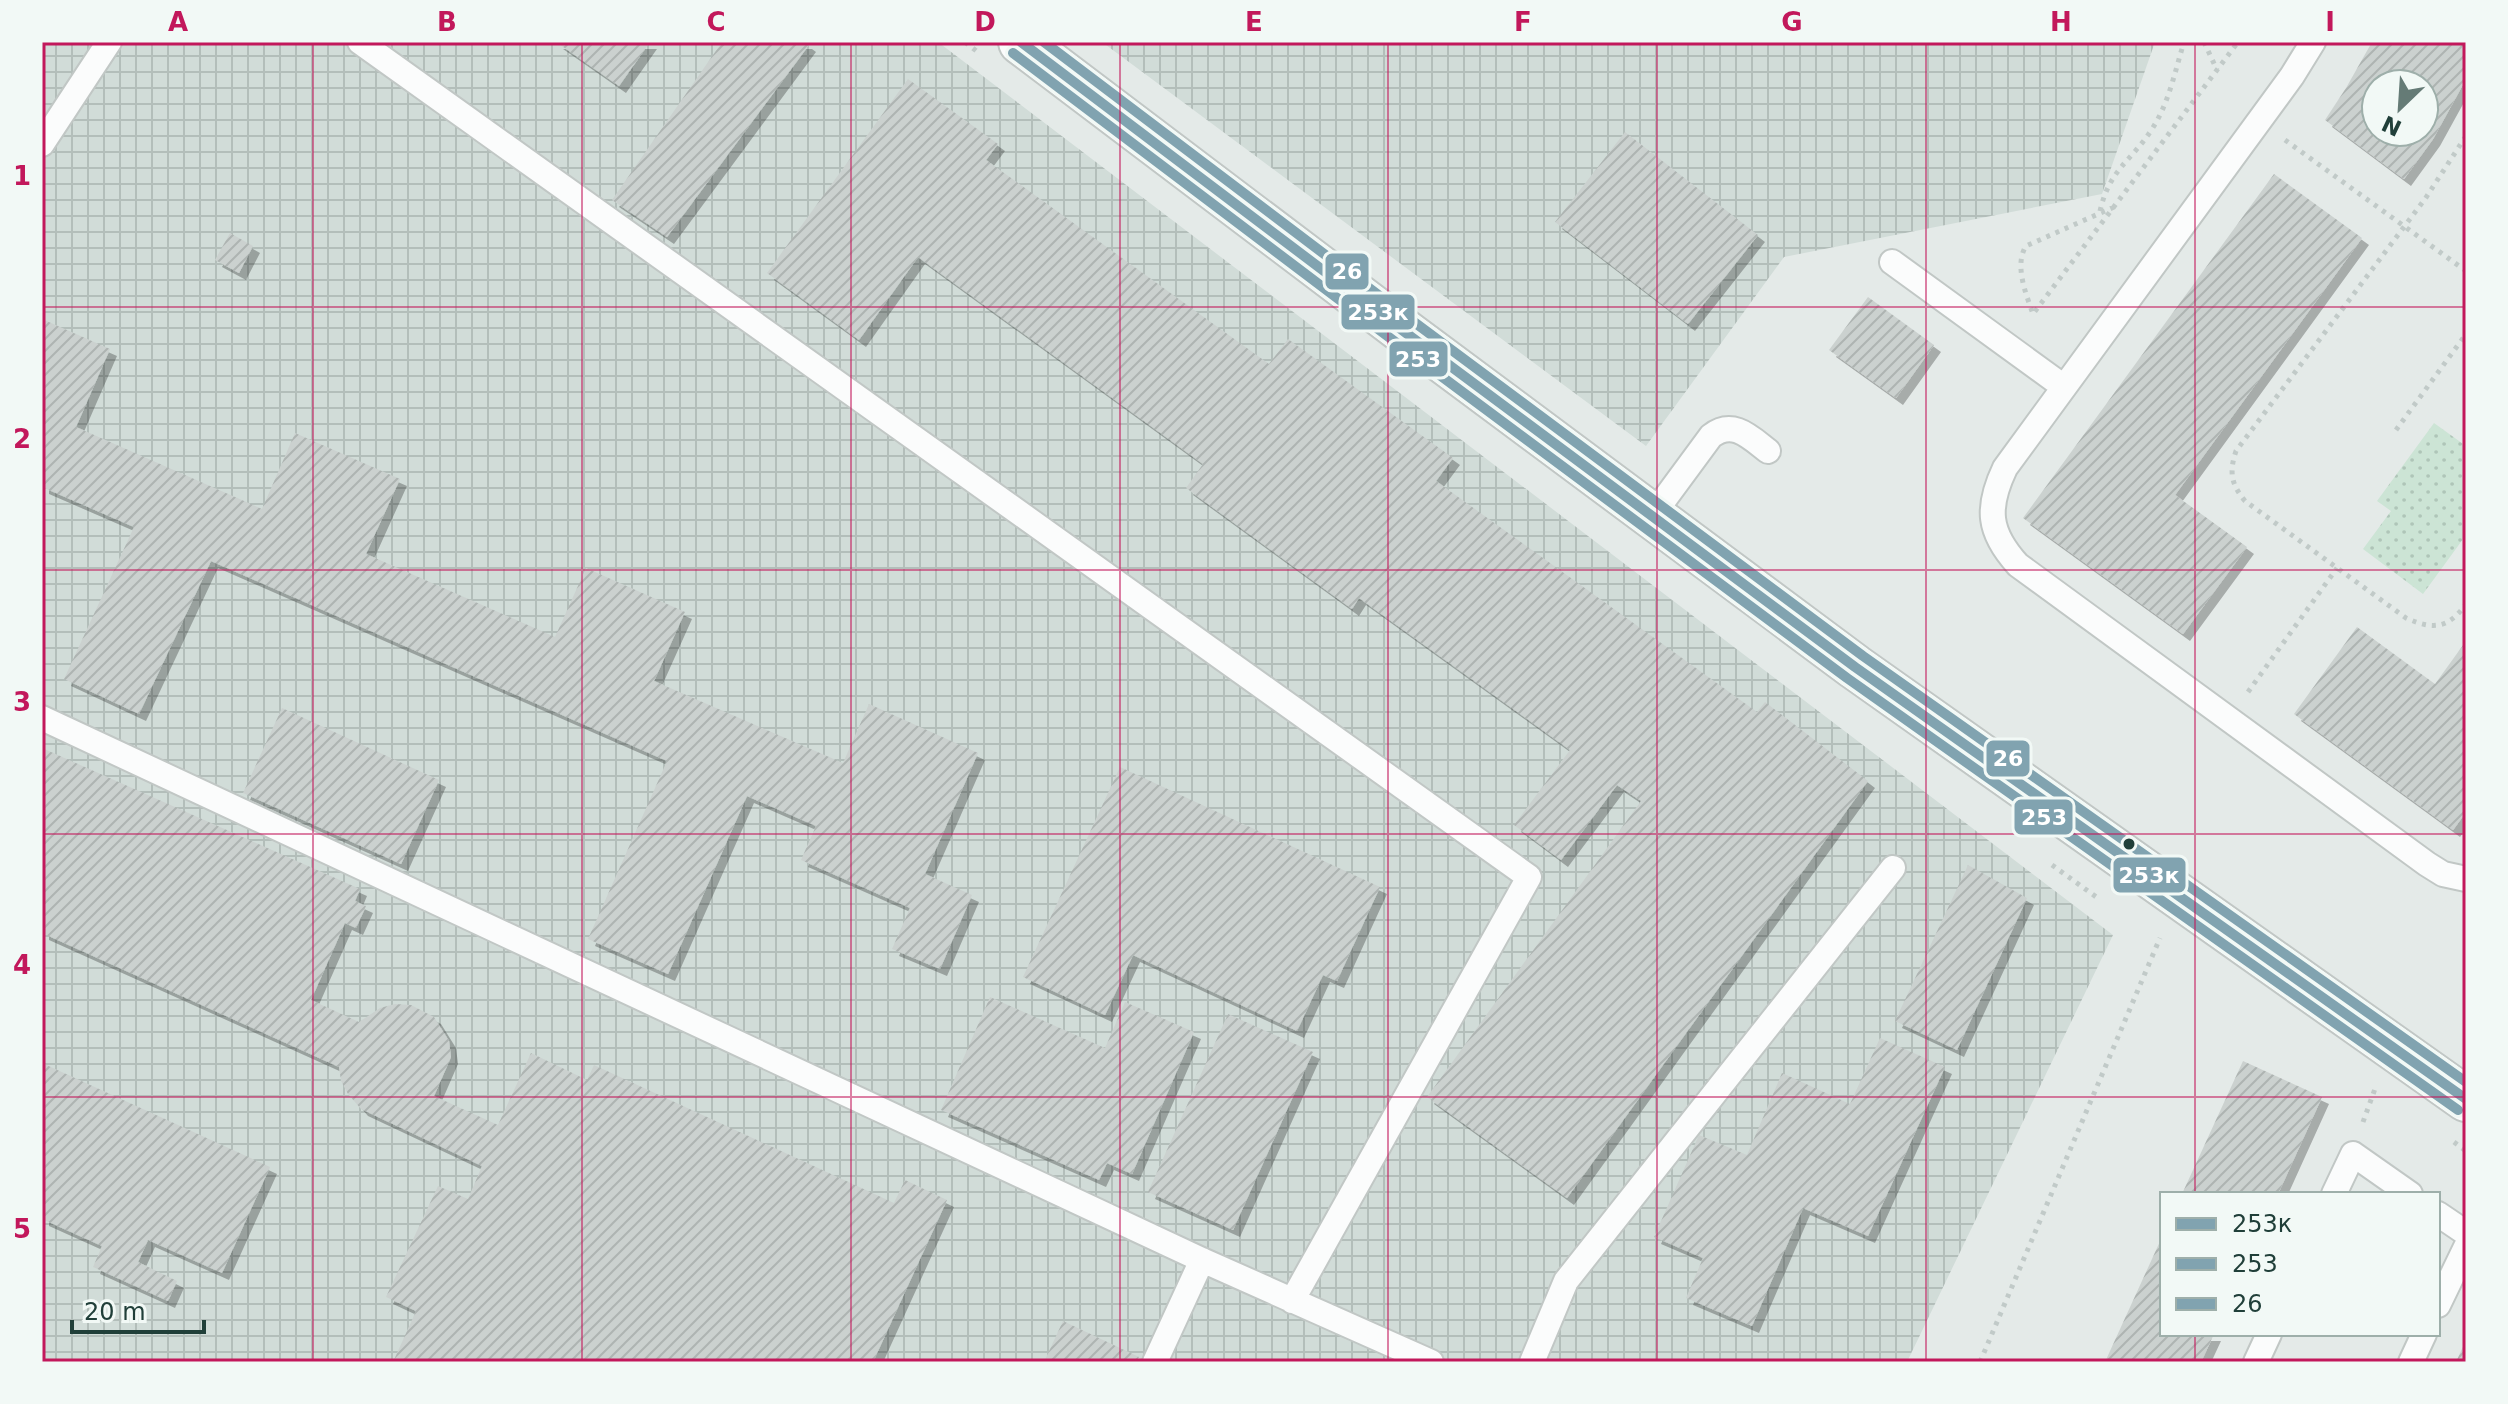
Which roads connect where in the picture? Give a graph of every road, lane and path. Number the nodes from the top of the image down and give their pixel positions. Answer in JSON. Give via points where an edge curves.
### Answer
{"nodes":[{"id":1,"x":109,"y":42,"type":"edge"},
{"id":2,"x":360,"y":42,"type":"edge"},
{"id":3,"x":1021,"y":42,"type":"edge"},
{"id":4,"x":2184,"y":42,"type":"edge"},
{"id":5,"x":2204,"y":42,"type":"edge"},
{"id":6,"x":2238,"y":42,"type":"edge"},
{"id":7,"x":2313,"y":42,"type":"edge"},
{"id":8,"x":2217,"y":70,"type":"junction"},
{"id":9,"x":2466,"y":136,"type":"edge"},
{"id":10,"x":42,"y":144,"type":"edge"},
{"id":11,"x":2297,"y":149,"type":"dead end"},
{"id":12,"x":2114,"y":207,"type":"junction"},
{"id":13,"x":2100,"y":212,"type":"junction"},
{"id":14,"x":2404,"y":226,"type":"junction"},
{"id":15,"x":1892,"y":262,"type":"dead end"},
{"id":16,"x":2466,"y":271,"type":"edge"},
{"id":17,"x":2466,"y":334,"type":"edge"},
{"id":18,"x":2064,"y":387,"type":"junction"},
{"id":19,"x":2396,"y":430,"type":"dead end"},
{"id":20,"x":1768,"y":451,"type":"dead end"},
{"id":21,"x":1652,"y":516,"type":"junction"},
{"id":22,"x":2337,"y":568,"type":"junction"},
{"id":23,"x":2466,"y":604,"type":"edge"},
{"id":24,"x":2253,"y":685,"type":"dead end"},
{"id":25,"x":42,"y":718,"type":"edge"},
{"id":26,"x":1893,"y":868,"type":"dead end"},
{"id":27,"x":2466,"y":879,"type":"edge"},
{"id":28,"x":2160,"y":938,"type":"dead end"},
{"id":29,"x":2466,"y":1099,"type":"edge"},
{"id":30,"x":2335,"y":1192,"type":"edge"},
{"id":31,"x":2407,"y":1192,"type":"edge"},
{"id":32,"x":2440,"y":1215,"type":"edge"},
{"id":33,"x":2466,"y":1233,"type":"edge"},
{"id":34,"x":2466,"y":1247,"type":"edge"},
{"id":35,"x":1202,"y":1260,"type":"junction"},
{"id":36,"x":1292,"y":1301,"type":"junction"},
{"id":37,"x":2440,"y":1301,"type":"edge"},
{"id":38,"x":2268,"y":1336,"type":"edge"},
{"id":39,"x":2423,"y":1336,"type":"edge"},
{"id":40,"x":1155,"y":1362,"type":"edge"},
{"id":41,"x":1431,"y":1362,"type":"edge"},
{"id":42,"x":1532,"y":1362,"type":"edge"},
{"id":43,"x":1980,"y":1362,"type":"edge"},
{"id":44,"x":2256,"y":1362,"type":"edge"},
{"id":45,"x":2411,"y":1362,"type":"edge"}],
"edges":[{"from":1,"to":10,"type":"lane"},
{"from":2,"to":36,"type":"lane","via":[[1529,877]]},
{"from":3,"to":21,"type":"street"},
{"from":4,"to":13,"type":"path","via":[[2158,120],[2116,172]]},
{"from":5,"to":8,"type":"path"},
{"from":6,"to":8,"type":"path"},
{"from":7,"to":18,"type":"lane"},
{"from":8,"to":12,"type":"path"},
{"from":9,"to":14,"type":"path"},
{"from":11,"to":14,"type":"path"},
{"from":12,"to":13,"type":"path"},
{"from":12,"to":13,"type":"path","via":[[2033,314],[2023,278],[2024,250]]},
{"from":14,"to":16,"type":"path"},
{"from":14,"to":22,"type":"path","via":[[2236,451],[2231,465],[2235,490],[2245,501]]},
{"from":15,"to":18,"type":"lane"},
{"from":17,"to":19,"type":"path"},
{"from":18,"to":27,"type":"lane","via":[[1995,489],[1993,525],[2005,551],[2427,864]]},
{"from":20,"to":21,"type":"lane","via":[[1735,429],[1718,430]]},
{"from":21,"to":29,"type":"street","via":[[1893,694]]},
{"from":22,"to":23,"type":"path","via":[[2423,626],[2448,623]]},
{"from":22,"to":24,"type":"path"},
{"from":25,"to":35,"type":"lane"},
{"from":26,"to":42,"type":"lane","via":[[1566,1281]]},
{"from":28,"to":43,"type":"path"},
{"from":30,"to":31,"type":"lane","via":[[2353,1154]]},
{"from":32,"to":33,"type":"lane"},
{"from":34,"to":37,"type":"lane"},
{"from":35,"to":36,"type":"lane"},
{"from":35,"to":40,"type":"lane"},
{"from":36,"to":41,"type":"lane"},
{"from":38,"to":44,"type":"lane"},
{"from":39,"to":45,"type":"lane"}]}
